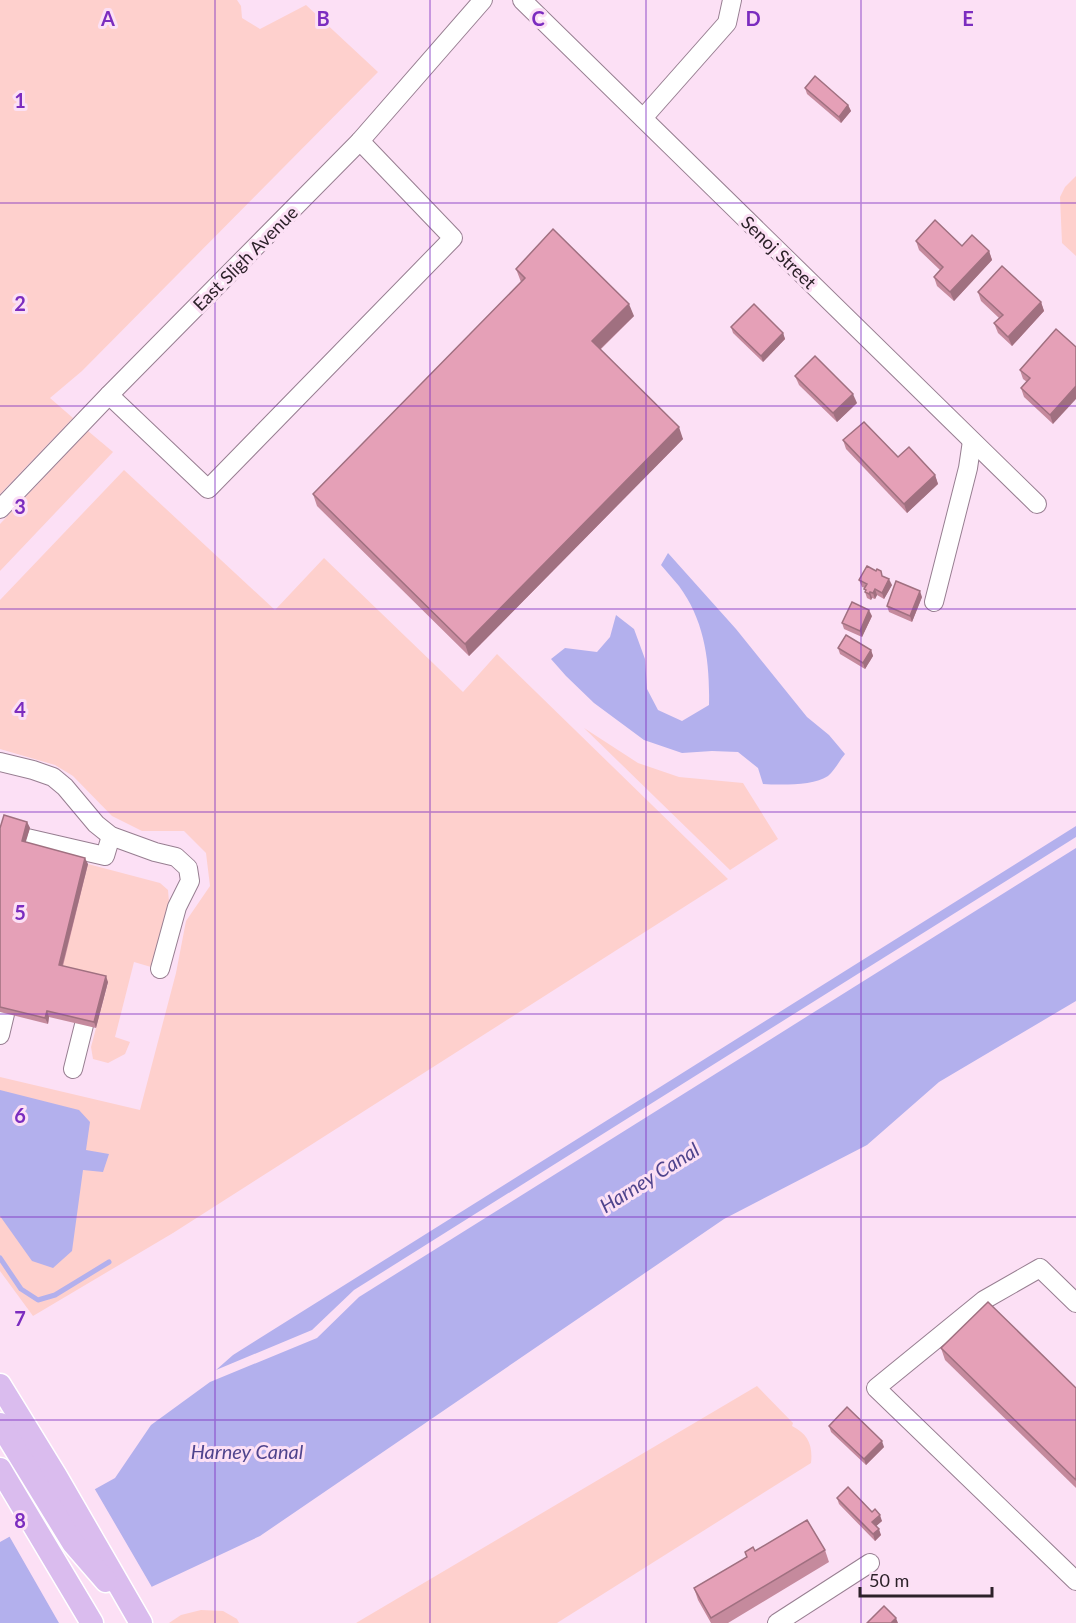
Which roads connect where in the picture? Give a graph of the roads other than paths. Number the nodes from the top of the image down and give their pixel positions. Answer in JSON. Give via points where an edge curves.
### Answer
{"nodes":[{"id":1,"x":483,"y":0,"type":"edge"},
{"id":2,"x":522,"y":0,"type":"edge"},
{"id":3,"x":732,"y":0,"type":"edge"},
{"id":4,"x":643,"y":118,"type":"junction"},
{"id":5,"x":360,"y":141,"type":"junction"},
{"id":6,"x":109,"y":395,"type":"junction"},
{"id":7,"x":972,"y":441,"type":"junction"},
{"id":8,"x":1037,"y":504,"type":"dead end"},
{"id":9,"x":0,"y":509,"type":"edge"},
{"id":10,"x":934,"y":602,"type":"dead end"},
{"id":11,"x":0,"y":762,"type":"edge"},
{"id":12,"x":111,"y":836,"type":"junction"},
{"id":13,"x":27,"y":838,"type":"edge"},
{"id":14,"x":160,"y":969,"type":"dead end"},
{"id":15,"x":5,"y":1014,"type":"edge"},
{"id":16,"x":84,"y":1025,"type":"edge"},
{"id":17,"x":0,"y":1035,"type":"edge"},
{"id":18,"x":73,"y":1069,"type":"dead end"},
{"id":19,"x":1076,"y":1304,"type":"edge"},
{"id":20,"x":0,"y":1385,"type":"edge"},
{"id":21,"x":0,"y":1424,"type":"edge"},
{"id":22,"x":0,"y":1469,"type":"edge"},
{"id":23,"x":47,"y":1481,"type":"junction"},
{"id":24,"x":870,"y":1563,"type":"dead end"},
{"id":25,"x":1076,"y":1581,"type":"edge"},
{"id":26,"x":141,"y":1622,"type":"edge"},
{"id":27,"x":92,"y":1623,"type":"edge"},
{"id":28,"x":777,"y":1623,"type":"edge"}],
"edges":[{"from":1,"to":5,"type":"street","name":"East Sligh Avenue"},
{"from":2,"to":4,"type":"street","name":"Senoj Street"},
{"from":3,"to":4,"type":"street","via":[[727,23]]},
{"from":4,"to":7,"type":"street","name":"Senoj Street"},
{"from":5,"to":6,"type":"street","name":"East Sligh Avenue"},
{"from":5,"to":6,"type":"street","via":[[453,238],[208,489]]},
{"from":6,"to":9,"type":"street","name":"East Sligh Avenue"},
{"from":7,"to":8,"type":"street","name":"Senoj Street"},
{"from":7,"to":10,"type":"street"},
{"from":11,"to":12,"type":"street","via":[[53,777]]},
{"from":12,"to":13,"type":"street","via":[[105,856]]},
{"from":12,"to":14,"type":"street","via":[[176,857],[188,868],[190,881],[177,907]]},
{"from":15,"to":17,"type":"street"},
{"from":16,"to":18,"type":"street"},
{"from":19,"to":25,"type":"street","via":[[1040,1268],[984,1300],[876,1388]]},
{"from":20,"to":23,"type":"main road"},
{"from":21,"to":23,"type":"main road"},
{"from":22,"to":27,"type":"main road"},
{"from":23,"to":26,"type":"main road"},
{"from":24,"to":28,"type":"street"}]}
